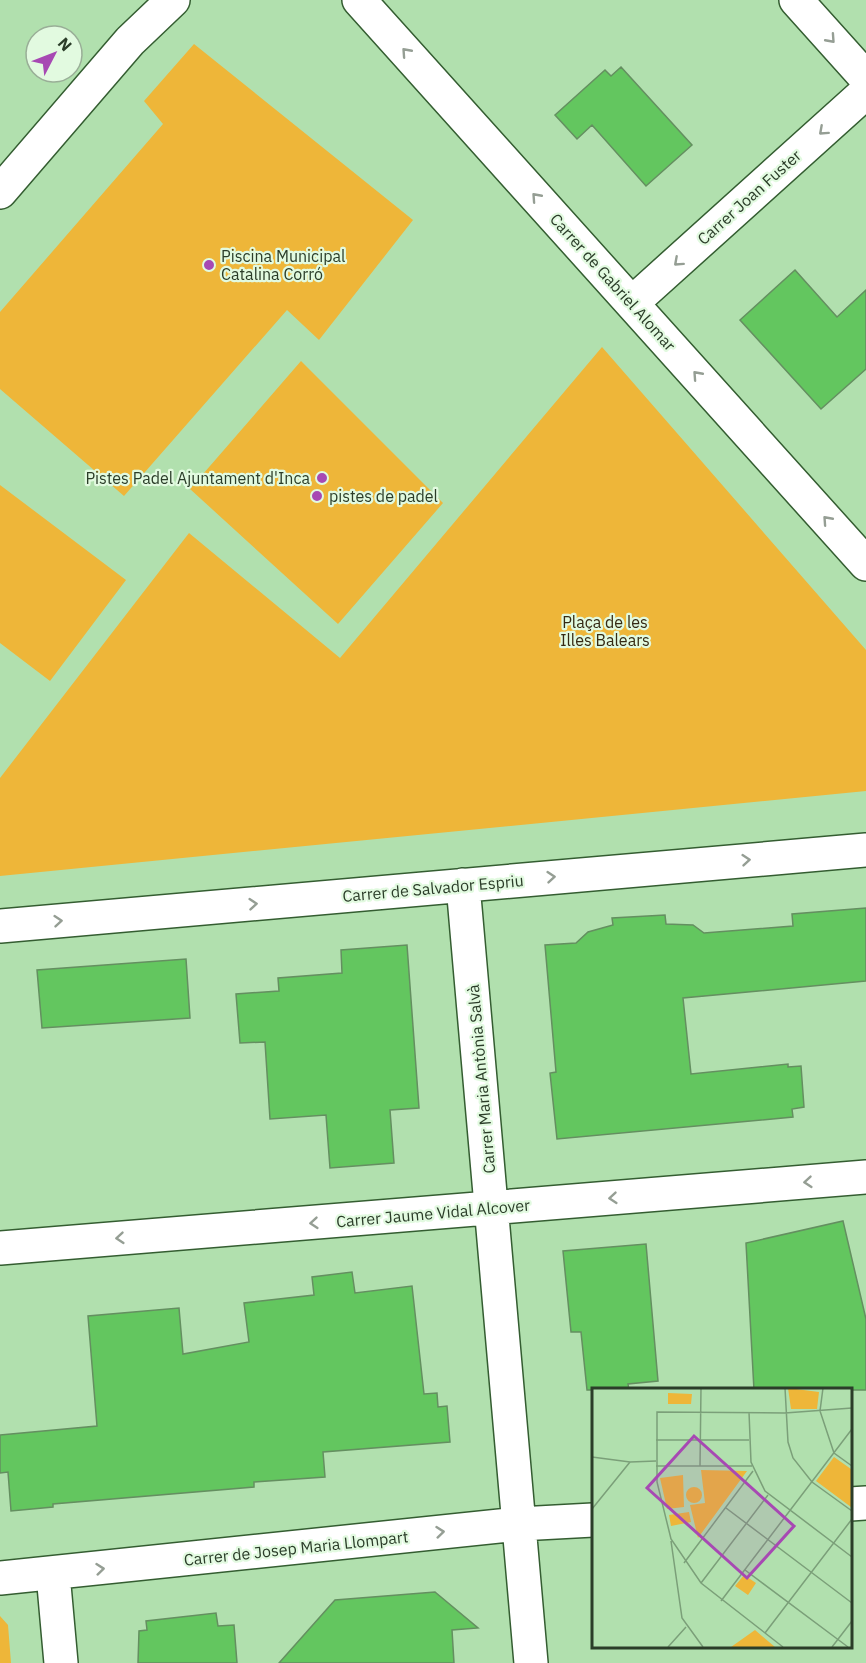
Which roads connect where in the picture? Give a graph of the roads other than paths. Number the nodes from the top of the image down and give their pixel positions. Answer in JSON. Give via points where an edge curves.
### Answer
{"nodes":[{"id":1,"x":173,"y":0,"type":"edge"},
{"id":2,"x":359,"y":0,"type":"edge"},
{"id":3,"x":796,"y":0,"type":"edge"},
{"id":4,"x":866,"y":78,"type":"edge"},
{"id":5,"x":866,"y":92,"type":"edge"},
{"id":6,"x":0,"y":192,"type":"edge"},
{"id":7,"x":632,"y":303,"type":"junction"},
{"id":8,"x":866,"y":564,"type":"edge"},
{"id":9,"x":866,"y":850,"type":"edge"},
{"id":10,"x":464,"y":885,"type":"junction"},
{"id":11,"x":0,"y":926,"type":"edge"},
{"id":12,"x":866,"y":1177,"type":"edge"},
{"id":13,"x":492,"y":1208,"type":"junction"},
{"id":14,"x":0,"y":1248,"type":"edge"},
{"id":15,"x":866,"y":1503,"type":"edge"},
{"id":16,"x":851,"y":1504,"type":"edge"},
{"id":17,"x":592,"y":1520,"type":"edge"},
{"id":18,"x":519,"y":1524,"type":"junction"},
{"id":19,"x":53,"y":1574,"type":"junction"},
{"id":20,"x":0,"y":1578,"type":"edge"},
{"id":21,"x":61,"y":1663,"type":"edge"},
{"id":22,"x":531,"y":1663,"type":"edge"}],
"edges":[{"from":1,"to":6,"type":"street","via":[[130,41]]},
{"from":7,"to":2,"type":"street","name":"Carrer de Gabriel Alomar","one_way":true},
{"from":3,"to":4,"type":"street","one_way":true},
{"from":5,"to":7,"type":"street","name":"Carrer Joan Fuster","one_way":true},
{"from":8,"to":7,"type":"street","name":"Carrer de Gabriel Alomar","one_way":true},
{"from":10,"to":9,"type":"street","name":"Carrer de Salvador Espriu","one_way":true},
{"from":11,"to":10,"type":"street","name":"Carrer de Salvador Espriu","one_way":true},
{"from":10,"to":13,"type":"street","name":"Carrer Maria Antònia Salvà"},
{"from":12,"to":13,"type":"street","name":"Carrer Jaume Vidal Alcover","one_way":true},
{"from":13,"to":14,"type":"street","name":"Carrer Jaume Vidal Alcover","one_way":true},
{"from":13,"to":18,"type":"street","name":"Carrer Maria Antònia Salvà"},
{"from":15,"to":16,"type":"street"},
{"from":17,"to":18,"type":"street","name":"Carrer de Josep Maria Llompart"},
{"from":19,"to":18,"type":"street","name":"Carrer de Josep Maria Llompart","one_way":true},
{"from":18,"to":22,"type":"street","name":"Carrer Maria Antònia Salvà"},
{"from":19,"to":20,"type":"street","name":"Carrer de Josep Maria Llompart"},
{"from":19,"to":21,"type":"street"}]}
